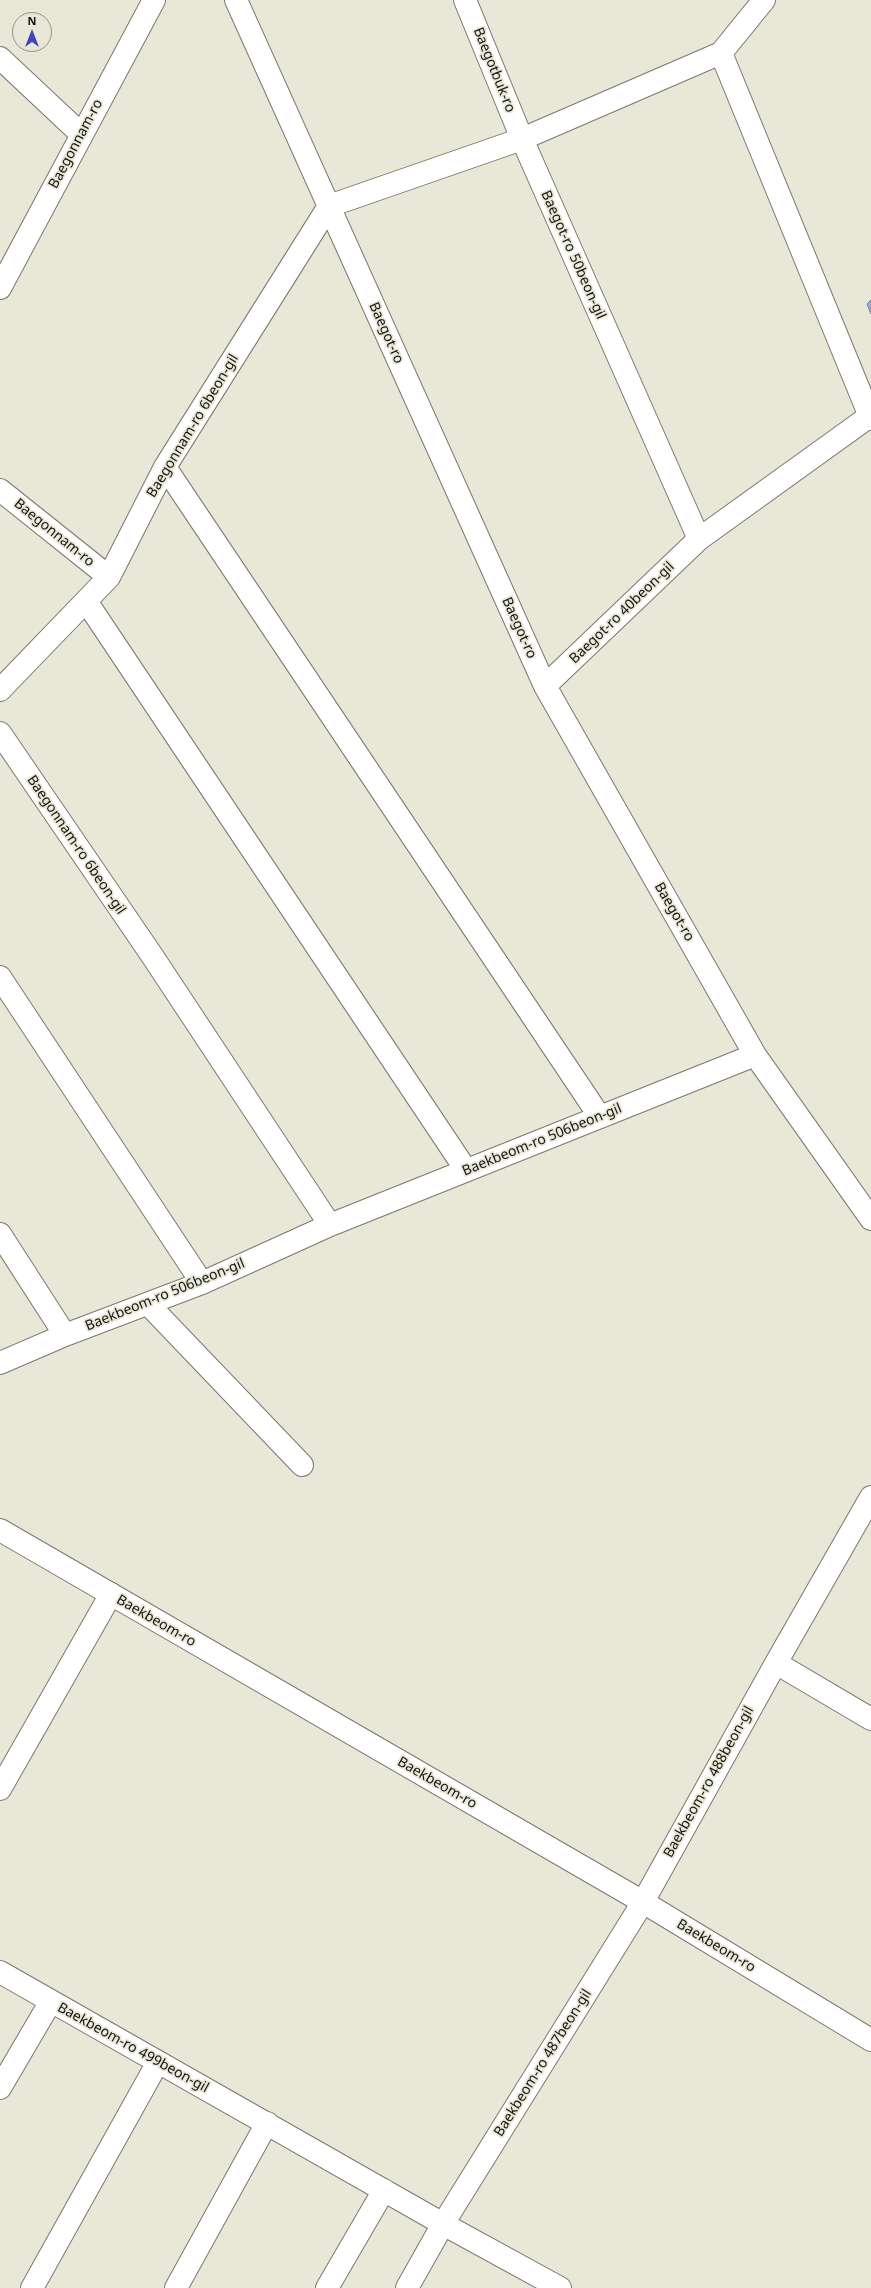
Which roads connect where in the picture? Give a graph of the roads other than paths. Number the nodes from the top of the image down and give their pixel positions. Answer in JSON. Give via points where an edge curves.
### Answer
{"nodes":[{"id":1,"x":154,"y":0,"type":"edge"},
{"id":2,"x":236,"y":0,"type":"edge"},
{"id":3,"x":465,"y":0,"type":"edge"},
{"id":4,"x":764,"y":0,"type":"edge"},
{"id":5,"x":721,"y":53,"type":"junction"},
{"id":6,"x":0,"y":58,"type":"edge"},
{"id":7,"x":81,"y":134,"type":"junction"},
{"id":8,"x":522,"y":139,"type":"junction"},
{"id":9,"x":329,"y":206,"type":"junction"},
{"id":10,"x":0,"y":288,"type":"edge"},
{"id":11,"x":870,"y":417,"type":"edge"},
{"id":12,"x":165,"y":467,"type":"junction"},
{"id":13,"x":0,"y":490,"type":"edge"},
{"id":14,"x":699,"y":539,"type":"junction"},
{"id":15,"x":109,"y":577,"type":"junction"},
{"id":16,"x":86,"y":601,"type":"junction"},
{"id":17,"x":545,"y":686,"type":"junction"},
{"id":18,"x":0,"y":690,"type":"edge"},
{"id":19,"x":0,"y":733,"type":"edge"},
{"id":20,"x":0,"y":977,"type":"edge"},
{"id":21,"x":755,"y":1055,"type":"junction"},
{"id":22,"x":600,"y":1117,"type":"junction"},
{"id":23,"x":466,"y":1170,"type":"junction"},
{"id":24,"x":871,"y":1219,"type":"edge"},
{"id":25,"x":330,"y":1225,"type":"junction"},
{"id":26,"x":0,"y":1234,"type":"edge"},
{"id":27,"x":202,"y":1283,"type":"junction"},
{"id":28,"x":148,"y":1304,"type":"junction"},
{"id":29,"x":65,"y":1335,"type":"junction"},
{"id":30,"x":0,"y":1363,"type":"edge"},
{"id":31,"x":302,"y":1465,"type":"dead end"},
{"id":32,"x":871,"y":1497,"type":"edge"},
{"id":33,"x":0,"y":1530,"type":"edge"},
{"id":34,"x":111,"y":1594,"type":"junction"},
{"id":35,"x":776,"y":1663,"type":"junction"},
{"id":36,"x":871,"y":1719,"type":"edge"},
{"id":37,"x":0,"y":1789,"type":"edge"},
{"id":38,"x":643,"y":1902,"type":"junction"},
{"id":39,"x":0,"y":1972,"type":"edge"},
{"id":40,"x":51,"y":2001,"type":"junction"},
{"id":41,"x":871,"y":2040,"type":"edge"},
{"id":42,"x":158,"y":2062,"type":"junction"},
{"id":43,"x":0,"y":2088,"type":"edge"},
{"id":44,"x":267,"y":2123,"type":"junction"},
{"id":45,"x":384,"y":2190,"type":"junction"},
{"id":46,"x":443,"y":2224,"type":"junction"},
{"id":47,"x":32,"y":2288,"type":"edge"},
{"id":48,"x":176,"y":2288,"type":"edge"},
{"id":49,"x":327,"y":2288,"type":"edge"},
{"id":50,"x":406,"y":2288,"type":"edge"},
{"id":51,"x":560,"y":2288,"type":"edge"}],
"edges":[{"from":1,"to":7,"type":"street","name":"Baegonnam-ro"},
{"from":2,"to":9,"type":"street","name":"Baegot-ro"},
{"from":3,"to":8,"type":"street","name":"Baegotbuk-ro"},
{"from":4,"to":5,"type":"street"},
{"from":5,"to":8,"type":"street"},
{"from":5,"to":11,"type":"street","name":"Baegot-ro 40beon-gil"},
{"from":6,"to":7,"type":"street"},
{"from":7,"to":10,"type":"street","name":"Baegonnam-ro"},
{"from":8,"to":9,"type":"street"},
{"from":8,"to":14,"type":"street","name":"Baegot-ro 50beon-gil"},
{"from":9,"to":12,"type":"street","name":"Baegonnam-ro 6beon-gil"},
{"from":9,"to":17,"type":"street","name":"Baegot-ro"},
{"from":11,"to":14,"type":"street","name":"Baegot-ro 40beon-gil"},
{"from":12,"to":15,"type":"street","name":"Baegonnam-ro 6beon-gil"},
{"from":12,"to":22,"type":"street"},
{"from":13,"to":15,"type":"street","name":"Baegonnam-ro"},
{"from":14,"to":17,"type":"street","name":"Baegot-ro 40beon-gil"},
{"from":15,"to":16,"type":"street","name":"Baegonnam-ro 6beon-gil"},
{"from":16,"to":18,"type":"street","name":"Baegonnam-ro 6beon-gil"},
{"from":16,"to":23,"type":"street"},
{"from":17,"to":21,"type":"street","name":"Baegot-ro"},
{"from":19,"to":25,"type":"street","name":"Baegonnam-ro 6beon-gil","via":[[153,957]]},
{"from":20,"to":27,"type":"street"},
{"from":21,"to":22,"type":"street","name":"Baekbeom-ro 506beon-gil"},
{"from":21,"to":24,"type":"street","name":"Baegot-ro"},
{"from":22,"to":23,"type":"street","name":"Baekbeom-ro 506beon-gil"},
{"from":23,"to":25,"type":"street","name":"Baekbeom-ro 506beon-gil"},
{"from":25,"to":27,"type":"street","name":"Baekbeom-ro 506beon-gil"},
{"from":26,"to":29,"type":"street"},
{"from":27,"to":28,"type":"street","name":"Baekbeom-ro 506beon-gil"},
{"from":28,"to":29,"type":"street","name":"Baekbeom-ro 506beon-gil"},
{"from":28,"to":31,"type":"street"},
{"from":29,"to":30,"type":"street","name":"Baekbeom-ro 506beon-gil"},
{"from":32,"to":35,"type":"street","name":"Baekbeom-ro 488beon-gil"},
{"from":33,"to":34,"type":"street","name":"Baekbeom-ro"},
{"from":34,"to":37,"type":"street"},
{"from":34,"to":38,"type":"street","name":"Baekbeom-ro"},
{"from":35,"to":36,"type":"street"},
{"from":35,"to":38,"type":"street","name":"Baekbeom-ro 488beon-gil"},
{"from":38,"to":41,"type":"street","name":"Baekbeom-ro"},
{"from":38,"to":46,"type":"street","name":"Baekbeom-ro 487beon-gil"},
{"from":39,"to":40,"type":"street","name":"Baekbeom-ro 499beon-gil"},
{"from":40,"to":42,"type":"street","name":"Baekbeom-ro 499beon-gil"},
{"from":40,"to":43,"type":"street"},
{"from":42,"to":44,"type":"street","name":"Baekbeom-ro 499beon-gil"},
{"from":42,"to":47,"type":"street"},
{"from":44,"to":45,"type":"street"},
{"from":44,"to":48,"type":"street"},
{"from":45,"to":46,"type":"street"},
{"from":45,"to":49,"type":"street"},
{"from":46,"to":50,"type":"street","name":"Baekbeom-ro 487beon-gil"},
{"from":46,"to":51,"type":"street"}]}
